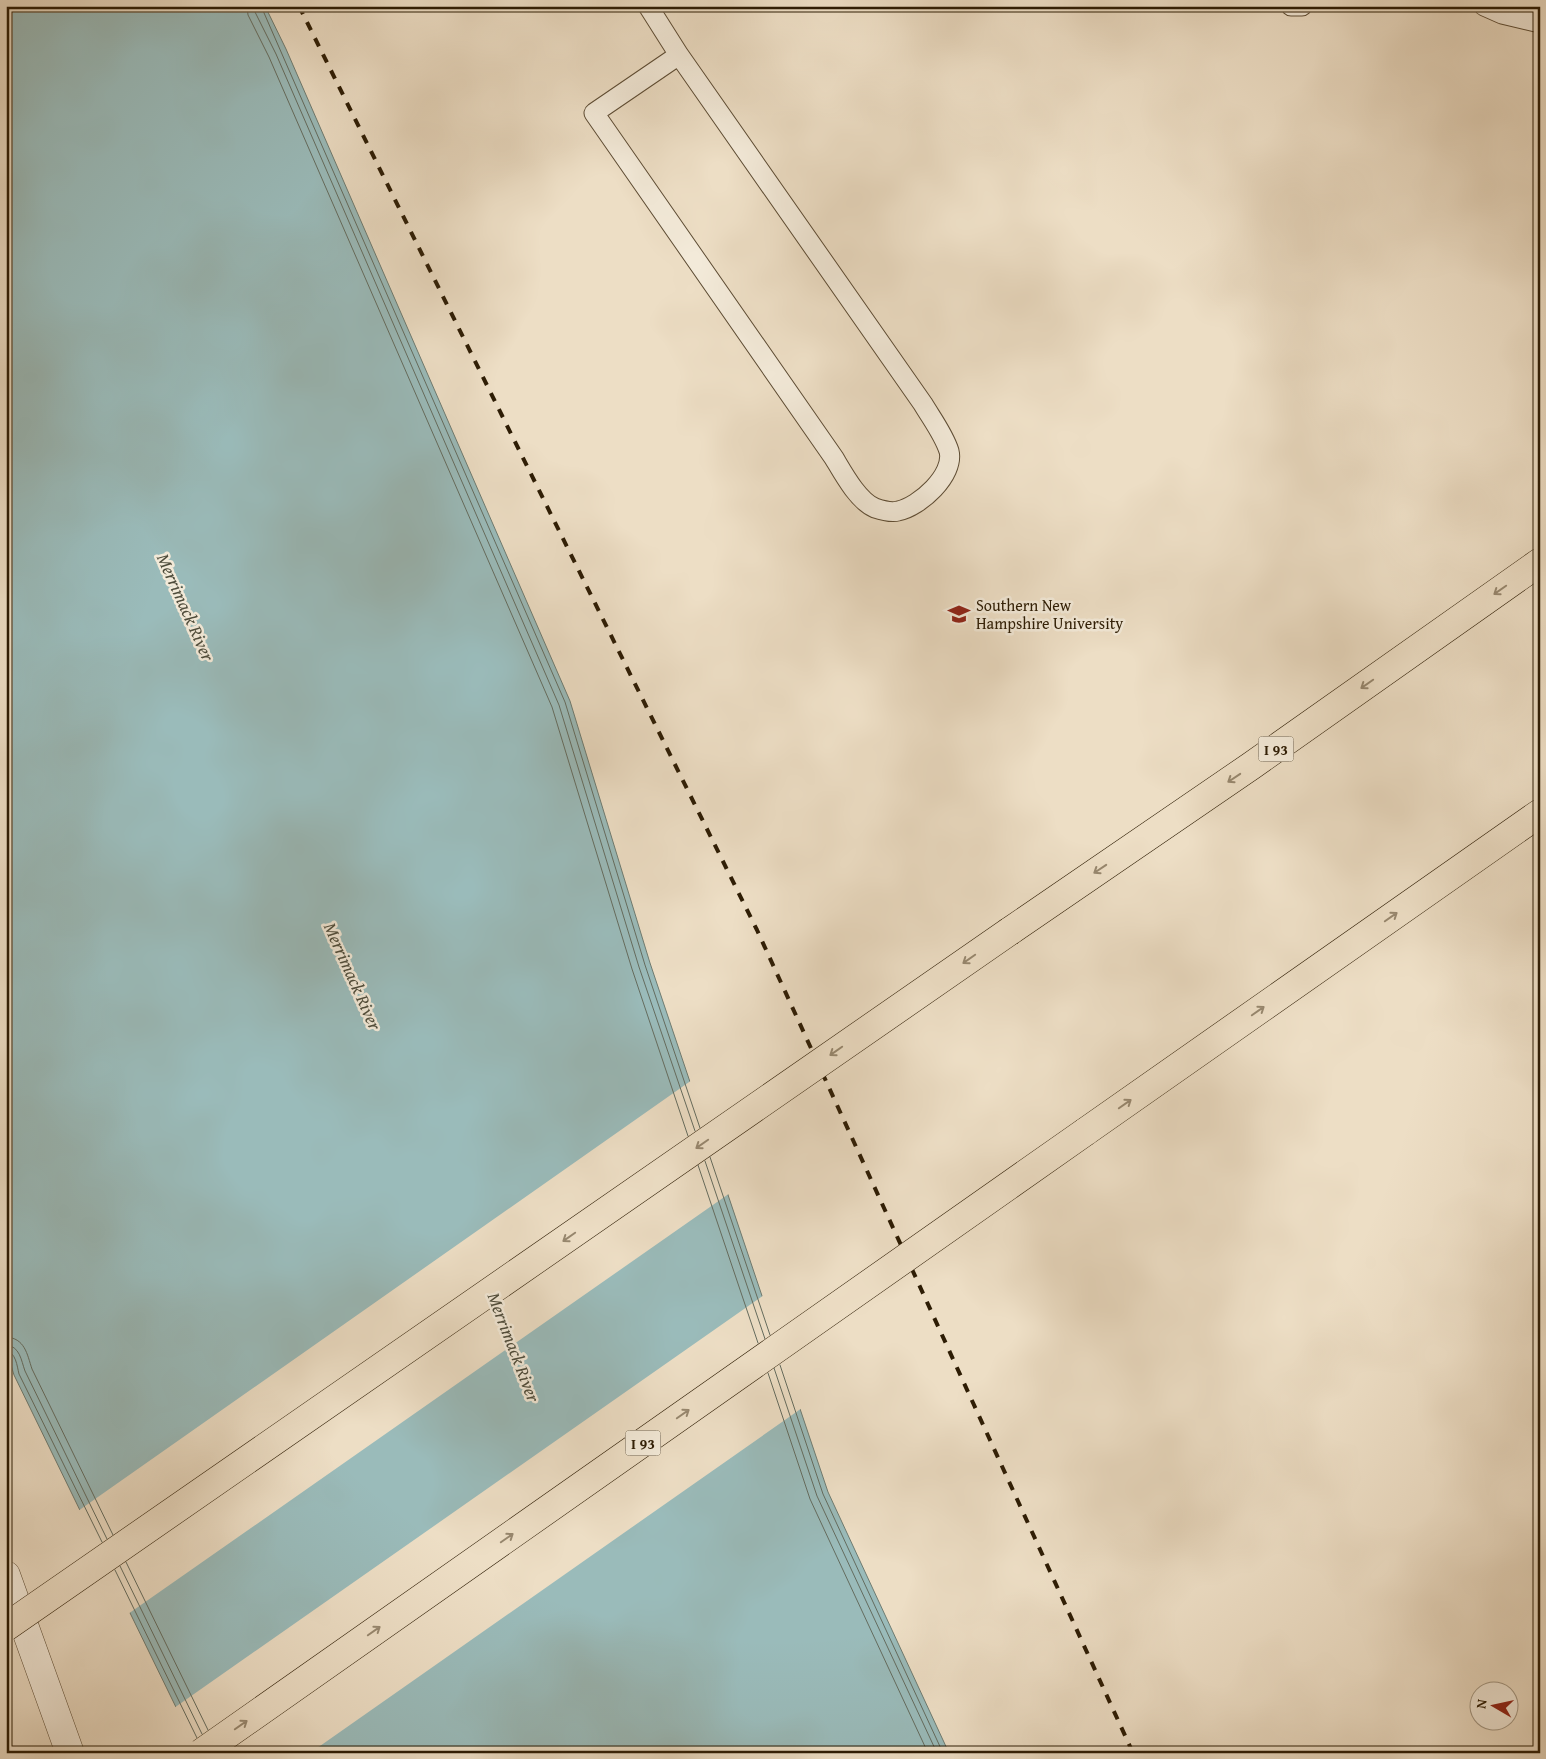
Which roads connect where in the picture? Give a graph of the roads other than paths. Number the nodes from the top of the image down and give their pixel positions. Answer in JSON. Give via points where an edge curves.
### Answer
{"nodes":[{"id":1,"x":648,"y":6,"type":"edge"},
{"id":2,"x":1291,"y":6,"type":"edge"},
{"id":3,"x":1302,"y":6,"type":"edge"},
{"id":4,"x":1484,"y":6,"type":"edge"},
{"id":5,"x":1540,"y":23,"type":"edge"},
{"id":6,"x":679,"y":55,"type":"junction"},
{"id":7,"x":1540,"y":562,"type":"edge"},
{"id":8,"x":1540,"y":813,"type":"edge"},
{"id":9,"x":6,"y":1575,"type":"edge"},
{"id":10,"x":6,"y":1627,"type":"edge"},
{"id":11,"x":70,"y":1753,"type":"edge"},
{"id":12,"x":201,"y":1753,"type":"edge"}],
"edges":[{"from":1,"to":6,"type":"lane"},
{"from":2,"to":3,"type":"lane"},
{"from":4,"to":5,"type":"lane"},
{"from":6,"to":6,"type":"lane","via":[[924,404],[942,436],[949,452],[949,467],[938,484],[921,500],[898,511],[885,511],[862,498],[594,113]]},
{"from":7,"to":10,"type":"highway","number":"I 93","one_way":true,"bridge":true,"via":[[1251,766]]},
{"from":12,"to":8,"type":"highway","number":"I 93","one_way":true,"bridge":true},
{"from":9,"to":11,"type":"street"}]}
